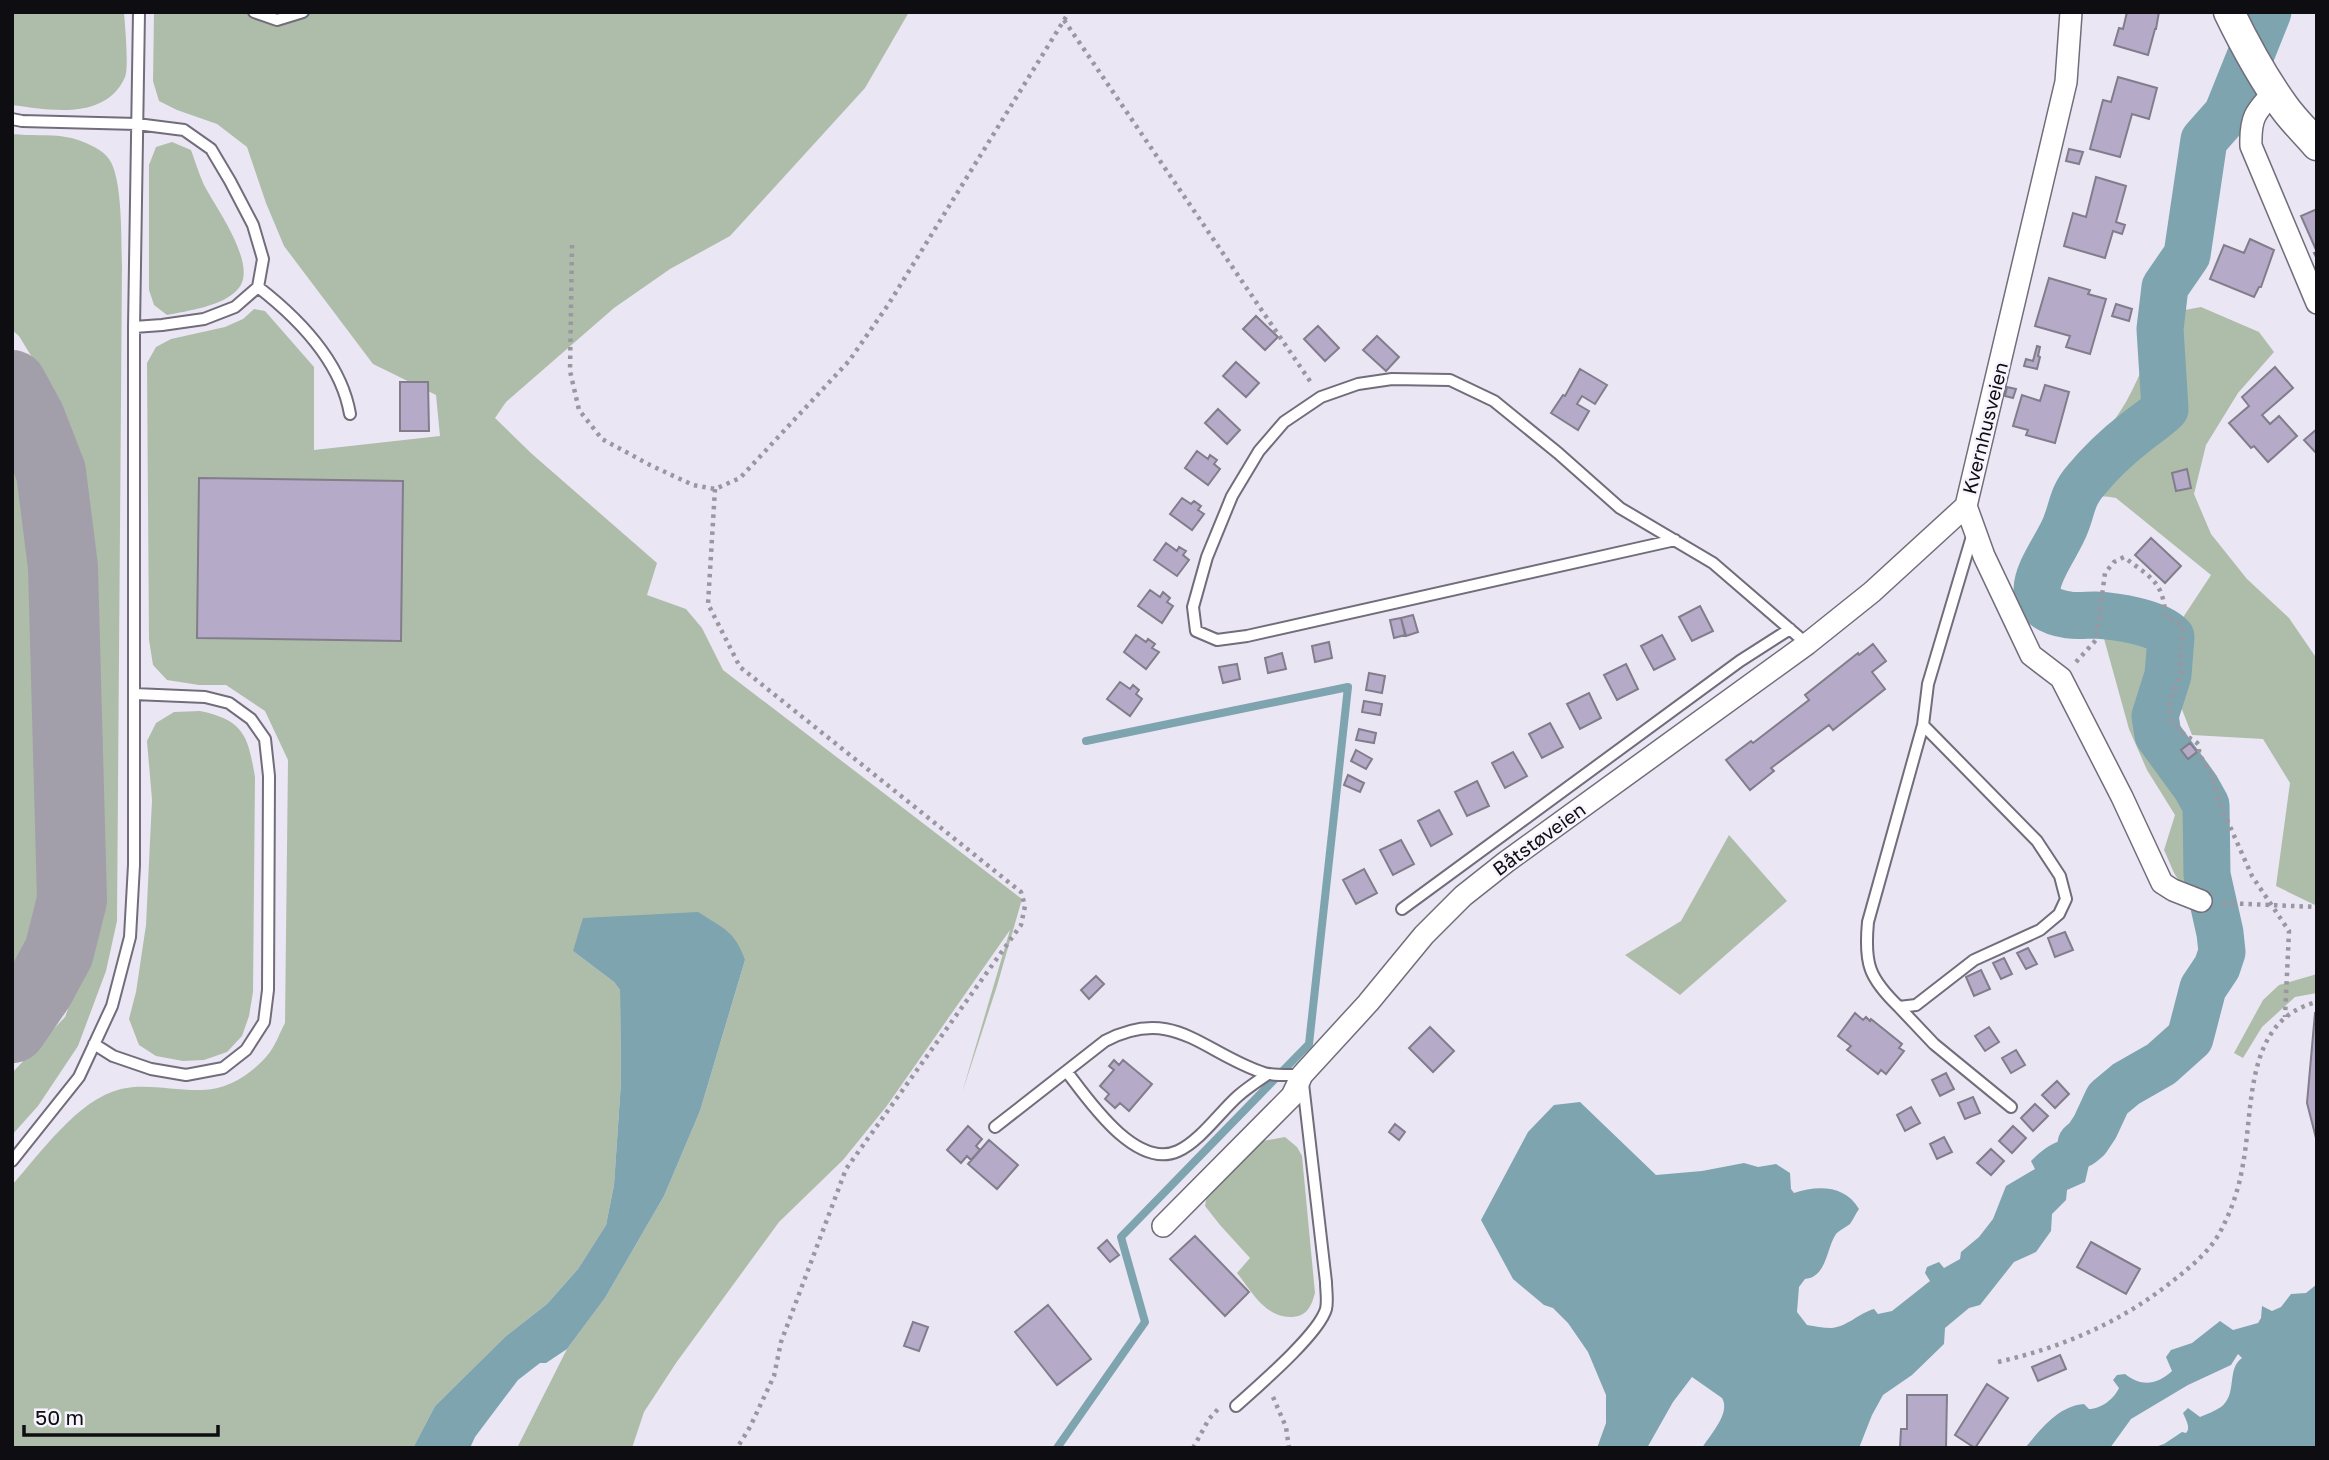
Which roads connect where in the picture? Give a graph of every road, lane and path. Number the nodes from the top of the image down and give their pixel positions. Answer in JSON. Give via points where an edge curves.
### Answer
{"nodes":[{"id":1,"x":139,"y":12,"type":"edge"},
{"id":2,"x":254,"y":12,"type":"edge"},
{"id":3,"x":303,"y":12,"type":"edge"},
{"id":4,"x":1069,"y":12,"type":"edge"},
{"id":5,"x":2071,"y":12,"type":"edge"},
{"id":6,"x":2229,"y":12,"type":"edge"},
{"id":7,"x":1064,"y":20,"type":"junction"},
{"id":8,"x":2274,"y":92,"type":"junction"},
{"id":9,"x":12,"y":119,"type":"edge"},
{"id":10,"x":137,"y":124,"type":"junction"},
{"id":11,"x":2317,"y":145,"type":"edge"},
{"id":12,"x":572,"y":245,"type":"dead end"},
{"id":13,"x":258,"y":287,"type":"junction"},
{"id":14,"x":2317,"y":303,"type":"edge"},
{"id":15,"x":134,"y":327,"type":"junction"},
{"id":16,"x":1321,"y":397,"type":"junction"},
{"id":17,"x":349,"y":414,"type":"dead end"},
{"id":18,"x":715,"y":488,"type":"junction"},
{"id":19,"x":1966,"y":506,"type":"junction"},
{"id":20,"x":1975,"y":529,"type":"junction"},
{"id":21,"x":1675,"y":540,"type":"junction"},
{"id":22,"x":1790,"y":629,"type":"junction"},
{"id":23,"x":1807,"y":644,"type":"junction"},
{"id":24,"x":2061,"y":678,"type":"junction"},
{"id":25,"x":134,"y":694,"type":"junction"},
{"id":26,"x":1923,"y":725,"type":"junction"},
{"id":27,"x":2201,"y":901,"type":"dead end"},
{"id":28,"x":2224,"y":903,"type":"dead end"},
{"id":29,"x":2273,"y":906,"type":"junction"},
{"id":30,"x":2317,"y":906,"type":"edge"},
{"id":31,"x":1402,"y":909,"type":"dead end"},
{"id":32,"x":2317,"y":1002,"type":"edge"},
{"id":33,"x":1899,"y":1007,"type":"junction"},
{"id":34,"x":2285,"y":1017,"type":"junction"},
{"id":35,"x":94,"y":1044,"type":"junction"},
{"id":36,"x":1067,"y":1072,"type":"junction"},
{"id":37,"x":1268,"y":1074,"type":"junction"},
{"id":38,"x":1302,"y":1075,"type":"junction"},
{"id":39,"x":2011,"y":1107,"type":"dead end"},
{"id":40,"x":995,"y":1127,"type":"dead end"},
{"id":41,"x":12,"y":1161,"type":"edge"},
{"id":42,"x":1163,"y":1226,"type":"dead end"},
{"id":43,"x":1998,"y":1362,"type":"dead end"},
{"id":44,"x":1264,"y":1382,"type":"junction"},
{"id":45,"x":1236,"y":1406,"type":"joint"},
{"id":46,"x":737,"y":1448,"type":"edge"},
{"id":47,"x":1193,"y":1448,"type":"edge"},
{"id":48,"x":1289,"y":1448,"type":"edge"}],
"edges":[{"from":1,"to":10,"type":"lane"},
{"from":2,"to":3,"type":"lane","via":[[277,20]]},
{"from":4,"to":7,"type":"path"},
{"from":5,"to":19,"type":"street","name":"Kvernhusveien","via":[[2066,82]]},
{"from":6,"to":8,"type":"street"},
{"from":7,"to":16,"type":"path"},
{"from":7,"to":18,"type":"path","via":[[849,361],[740,478]]},
{"from":8,"to":11,"type":"street"},
{"from":8,"to":14,"type":"street","via":[[2250,127],[2251,146]]},
{"from":9,"to":10,"type":"lane"},
{"from":10,"to":13,"type":"lane","via":[[184,130],[211,149],[253,225],[263,259]]},
{"from":10,"to":15,"type":"lane"},
{"from":12,"to":18,"type":"path","via":[[570,371],[579,410],[602,439],[692,485]]},
{"from":13,"to":15,"type":"lane","via":[[235,307],[204,319]]},
{"from":13,"to":17,"type":"lane","via":[[283,306],[330,362]]},
{"from":15,"to":25,"type":"lane"},
{"from":16,"to":21,"type":"lane","via":[[1357,384],[1392,379],[1450,380],[1494,401],[1620,508]]},
{"from":16,"to":21,"type":"lane","via":[[1284,422],[1232,496],[1193,607],[1196,631],[1217,640],[1247,636]]},
{"from":18,"to":46,"type":"path","via":[[708,604],[740,667],[1021,892],[1025,906],[1021,925],[846,1169],[781,1342],[774,1376]]},
{"from":19,"to":20,"type":"street","name":"Kvernhusveien"},
{"from":19,"to":23,"type":"street","name":"Båtstøveien"},
{"from":20,"to":24,"type":"street","name":"Kvernhusveien","via":[[2031,655]]},
{"from":20,"to":26,"type":"lane","via":[[1928,684]]},
{"from":21,"to":22,"type":"lane","via":[[1713,563]]},
{"from":22,"to":23,"type":"lane"},
{"from":22,"to":31,"type":"lane","via":[[1740,660]]},
{"from":23,"to":38,"type":"street","name":"Båtstøveien","via":[[1463,896]]},
{"from":24,"to":27,"type":"street","name":"Kvernhusveien","via":[[2162,883]]},
{"from":24,"to":29,"type":"path","via":[[2096,640],[2105,573],[2124,557],[2159,585],[2165,615],[2183,626],[2182,670],[2167,707],[2171,720],[2199,745],[2252,876]]},
{"from":25,"to":35,"type":"lane","via":[[130,937],[112,1006]]},
{"from":25,"to":35,"type":"lane","via":[[205,697],[229,703],[251,719],[265,739],[269,776],[268,990],[264,1022],[246,1050],[223,1068],[186,1075],[151,1069]]},
{"from":26,"to":33,"type":"lane","via":[[1868,922],[1866,949],[1871,974]]},
{"from":26,"to":33,"type":"lane","via":[[2037,841],[2060,876],[2066,899],[2059,914],[2040,930],[1974,960],[1916,1005]]},
{"from":28,"to":29,"type":"path"},
{"from":29,"to":30,"type":"path"},
{"from":29,"to":34,"type":"path","via":[[2289,931]]},
{"from":32,"to":34,"type":"path"},
{"from":33,"to":39,"type":"lane","via":[[1934,1044]]},
{"from":34,"to":43,"type":"path","via":[[2257,1061],[2235,1199],[2208,1250],[2168,1285],[2099,1329]]},
{"from":35,"to":41,"type":"lane","via":[[79,1077]]},
{"from":36,"to":37,"type":"lane","via":[[1105,1041],[1136,1028],[1154,1027],[1184,1034]]},
{"from":36,"to":37,"type":"lane","via":[[1120,1133],[1156,1155],[1189,1144],[1239,1095]]},
{"from":36,"to":40,"type":"lane"},
{"from":37,"to":38,"type":"lane"},
{"from":38,"to":42,"type":"street","name":"Båtstøveien","via":[[1292,1096]]},
{"from":38,"to":44,"type":"lane","via":[[1326,1308],[1319,1324]]},
{"from":44,"to":45,"type":"lane"},
{"from":44,"to":48,"type":"path","via":[[1286,1427]]},
{"from":45,"to":47,"type":"path","via":[[1228,1398],[1209,1419]]}]}
